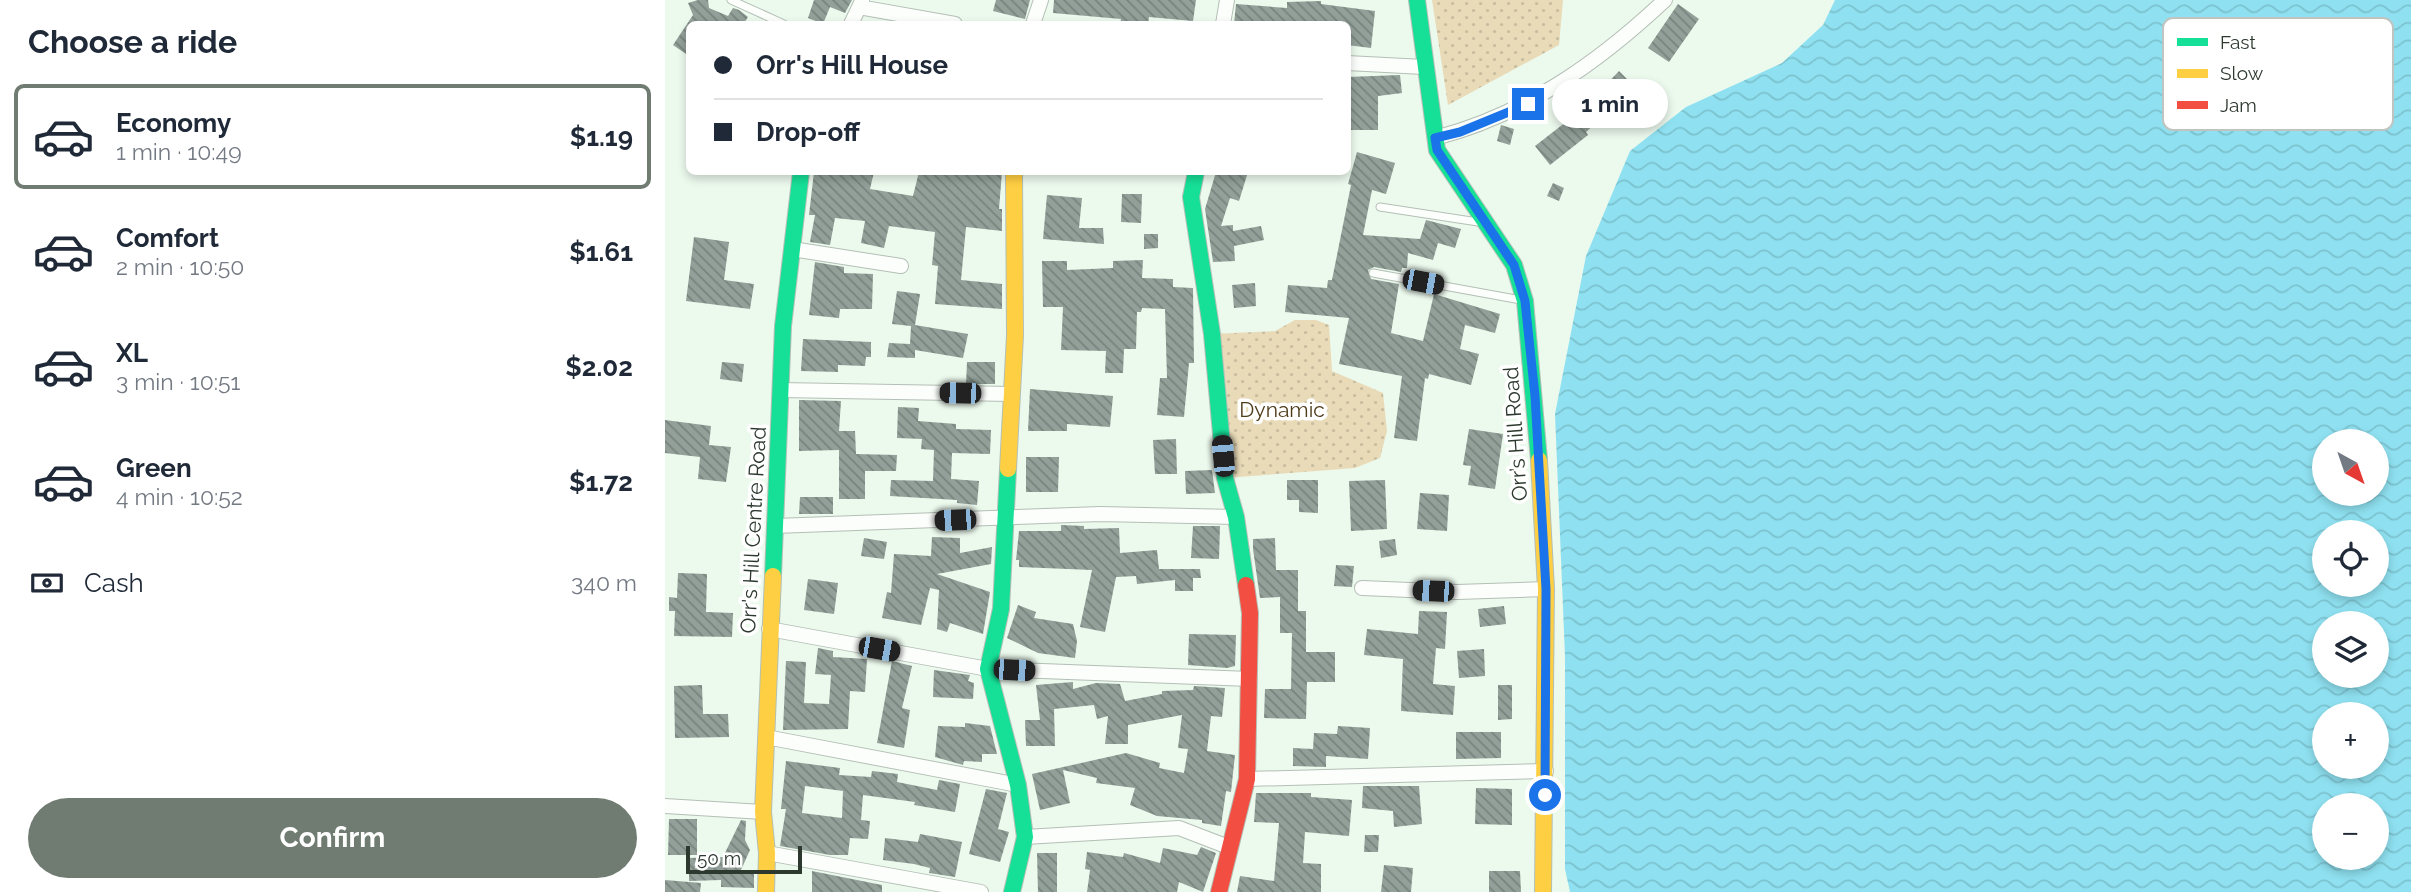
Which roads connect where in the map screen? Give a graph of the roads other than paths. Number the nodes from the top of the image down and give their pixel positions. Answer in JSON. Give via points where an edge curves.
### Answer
{"nodes":[{"id":1,"x":731,"y":0,"type":"edge"},
{"id":2,"x":1041,"y":0,"type":"edge"},
{"id":3,"x":1227,"y":0,"type":"edge"},
{"id":4,"x":1417,"y":0,"type":"edge"},
{"id":5,"x":1665,"y":0,"type":"edge"},
{"id":6,"x":861,"y":4,"type":"edge"},
{"id":7,"x":777,"y":21,"type":"edge"},
{"id":8,"x":852,"y":21,"type":"edge"},
{"id":9,"x":941,"y":21,"type":"edge"},
{"id":10,"x":1034,"y":21,"type":"edge"},
{"id":11,"x":1224,"y":21,"type":"edge"},
{"id":12,"x":1351,"y":63,"type":"edge"},
{"id":13,"x":1424,"y":67,"type":"junction"},
{"id":14,"x":1435,"y":138,"type":"junction"},
{"id":15,"x":801,"y":175,"type":"edge"},
{"id":16,"x":1014,"y":175,"type":"edge"},
{"id":17,"x":1195,"y":175,"type":"edge"},
{"id":18,"x":1380,"y":207,"type":"dead end"},
{"id":19,"x":1489,"y":224,"type":"junction"},
{"id":20,"x":792,"y":249,"type":"junction"},
{"id":21,"x":901,"y":266,"type":"dead end"},
{"id":22,"x":1373,"y":272,"type":"dead end"},
{"id":23,"x":1525,"y":301,"type":"junction"},
{"id":24,"x":780,"y":390,"type":"junction"},
{"id":25,"x":1011,"y":394,"type":"junction"},
{"id":26,"x":1236,"y":517,"type":"junction"},
{"id":27,"x":1006,"y":519,"type":"junction"},
{"id":28,"x":775,"y":526,"type":"junction"},
{"id":29,"x":1362,"y":588,"type":"dead end"},
{"id":30,"x":1546,"y":589,"type":"junction"},
{"id":31,"x":769,"y":629,"type":"junction"},
{"id":32,"x":988,"y":669,"type":"junction"},
{"id":33,"x":1250,"y":679,"type":"junction"},
{"id":34,"x":766,"y":737,"type":"junction"},
{"id":35,"x":1546,"y":771,"type":"junction"},
{"id":36,"x":1247,"y":779,"type":"junction"},
{"id":37,"x":1018,"y":785,"type":"junction"},
{"id":38,"x":665,"y":806,"type":"edge"},
{"id":39,"x":763,"y":812,"type":"junction"},
{"id":40,"x":1025,"y":837,"type":"junction"},
{"id":41,"x":1231,"y":848,"type":"junction"},
{"id":42,"x":767,"y":853,"type":"junction"},
{"id":43,"x":766,"y":892,"type":"edge"},
{"id":44,"x":981,"y":892,"type":"edge"},
{"id":45,"x":1012,"y":892,"type":"edge"},
{"id":46,"x":1219,"y":892,"type":"edge"},
{"id":47,"x":1543,"y":892,"type":"edge"}],
"edges":[{"from":1,"to":7,"type":"lane"},
{"from":2,"to":10,"type":"street"},
{"from":3,"to":11,"type":"street"},
{"from":4,"to":13,"type":"street","name":"Orr’s Hill Road"},
{"from":5,"to":14,"type":"street","via":[[1617,45],[1528,104]]},
{"from":6,"to":8,"type":"street"},
{"from":6,"to":9,"type":"street"},
{"from":12,"to":13,"type":"street"},
{"from":13,"to":14,"type":"street","name":"Orr’s Hill Road"},
{"from":14,"to":19,"type":"street","name":"Orr’s Hill Road","via":[[1437,150]]},
{"from":15,"to":20,"type":"street","name":"Orr's Hill Centre Road"},
{"from":16,"to":25,"type":"street"},
{"from":17,"to":26,"type":"street","via":[[1191,197],[1212,334],[1225,478]]},
{"from":18,"to":19,"type":"lane"},
{"from":19,"to":23,"type":"street","name":"Orr’s Hill Road","via":[[1514,265]]},
{"from":20,"to":21,"type":"street"},
{"from":20,"to":24,"type":"street","name":"Orr's Hill Centre Road"},
{"from":22,"to":23,"type":"lane"},
{"from":23,"to":30,"type":"street","name":"Orr’s Hill Road"},
{"from":24,"to":25,"type":"street"},
{"from":24,"to":28,"type":"street","name":"Orr's Hill Centre Road"},
{"from":25,"to":27,"type":"street"},
{"from":26,"to":27,"type":"street","via":[[1100,514]]},
{"from":26,"to":33,"type":"street","via":[[1250,613]]},
{"from":27,"to":28,"type":"street"},
{"from":27,"to":32,"type":"street","via":[[1001,609]]},
{"from":28,"to":31,"type":"street","name":"Orr's Hill Centre Road"},
{"from":29,"to":30,"type":"street"},
{"from":30,"to":35,"type":"street","name":"Orr’s Hill Road"},
{"from":31,"to":32,"type":"street"},
{"from":31,"to":34,"type":"street","name":"Orr's Hill Centre Road"},
{"from":32,"to":33,"type":"street"},
{"from":32,"to":37,"type":"street"},
{"from":33,"to":36,"type":"street"},
{"from":34,"to":37,"type":"street"},
{"from":34,"to":39,"type":"street","name":"Orr's Hill Centre Road"},
{"from":35,"to":36,"type":"street"},
{"from":35,"to":47,"type":"street","name":"Orr’s Hill Road"},
{"from":36,"to":41,"type":"street"},
{"from":37,"to":40,"type":"street"},
{"from":38,"to":39,"type":"street"},
{"from":39,"to":42,"type":"street","name":"Orr's Hill Centre Road"},
{"from":40,"to":41,"type":"street","via":[[1179,828]]},
{"from":40,"to":45,"type":"street"},
{"from":41,"to":46,"type":"street"},
{"from":42,"to":43,"type":"street","name":"Orr's Hill Centre Road"},
{"from":42,"to":44,"type":"street"}]}
